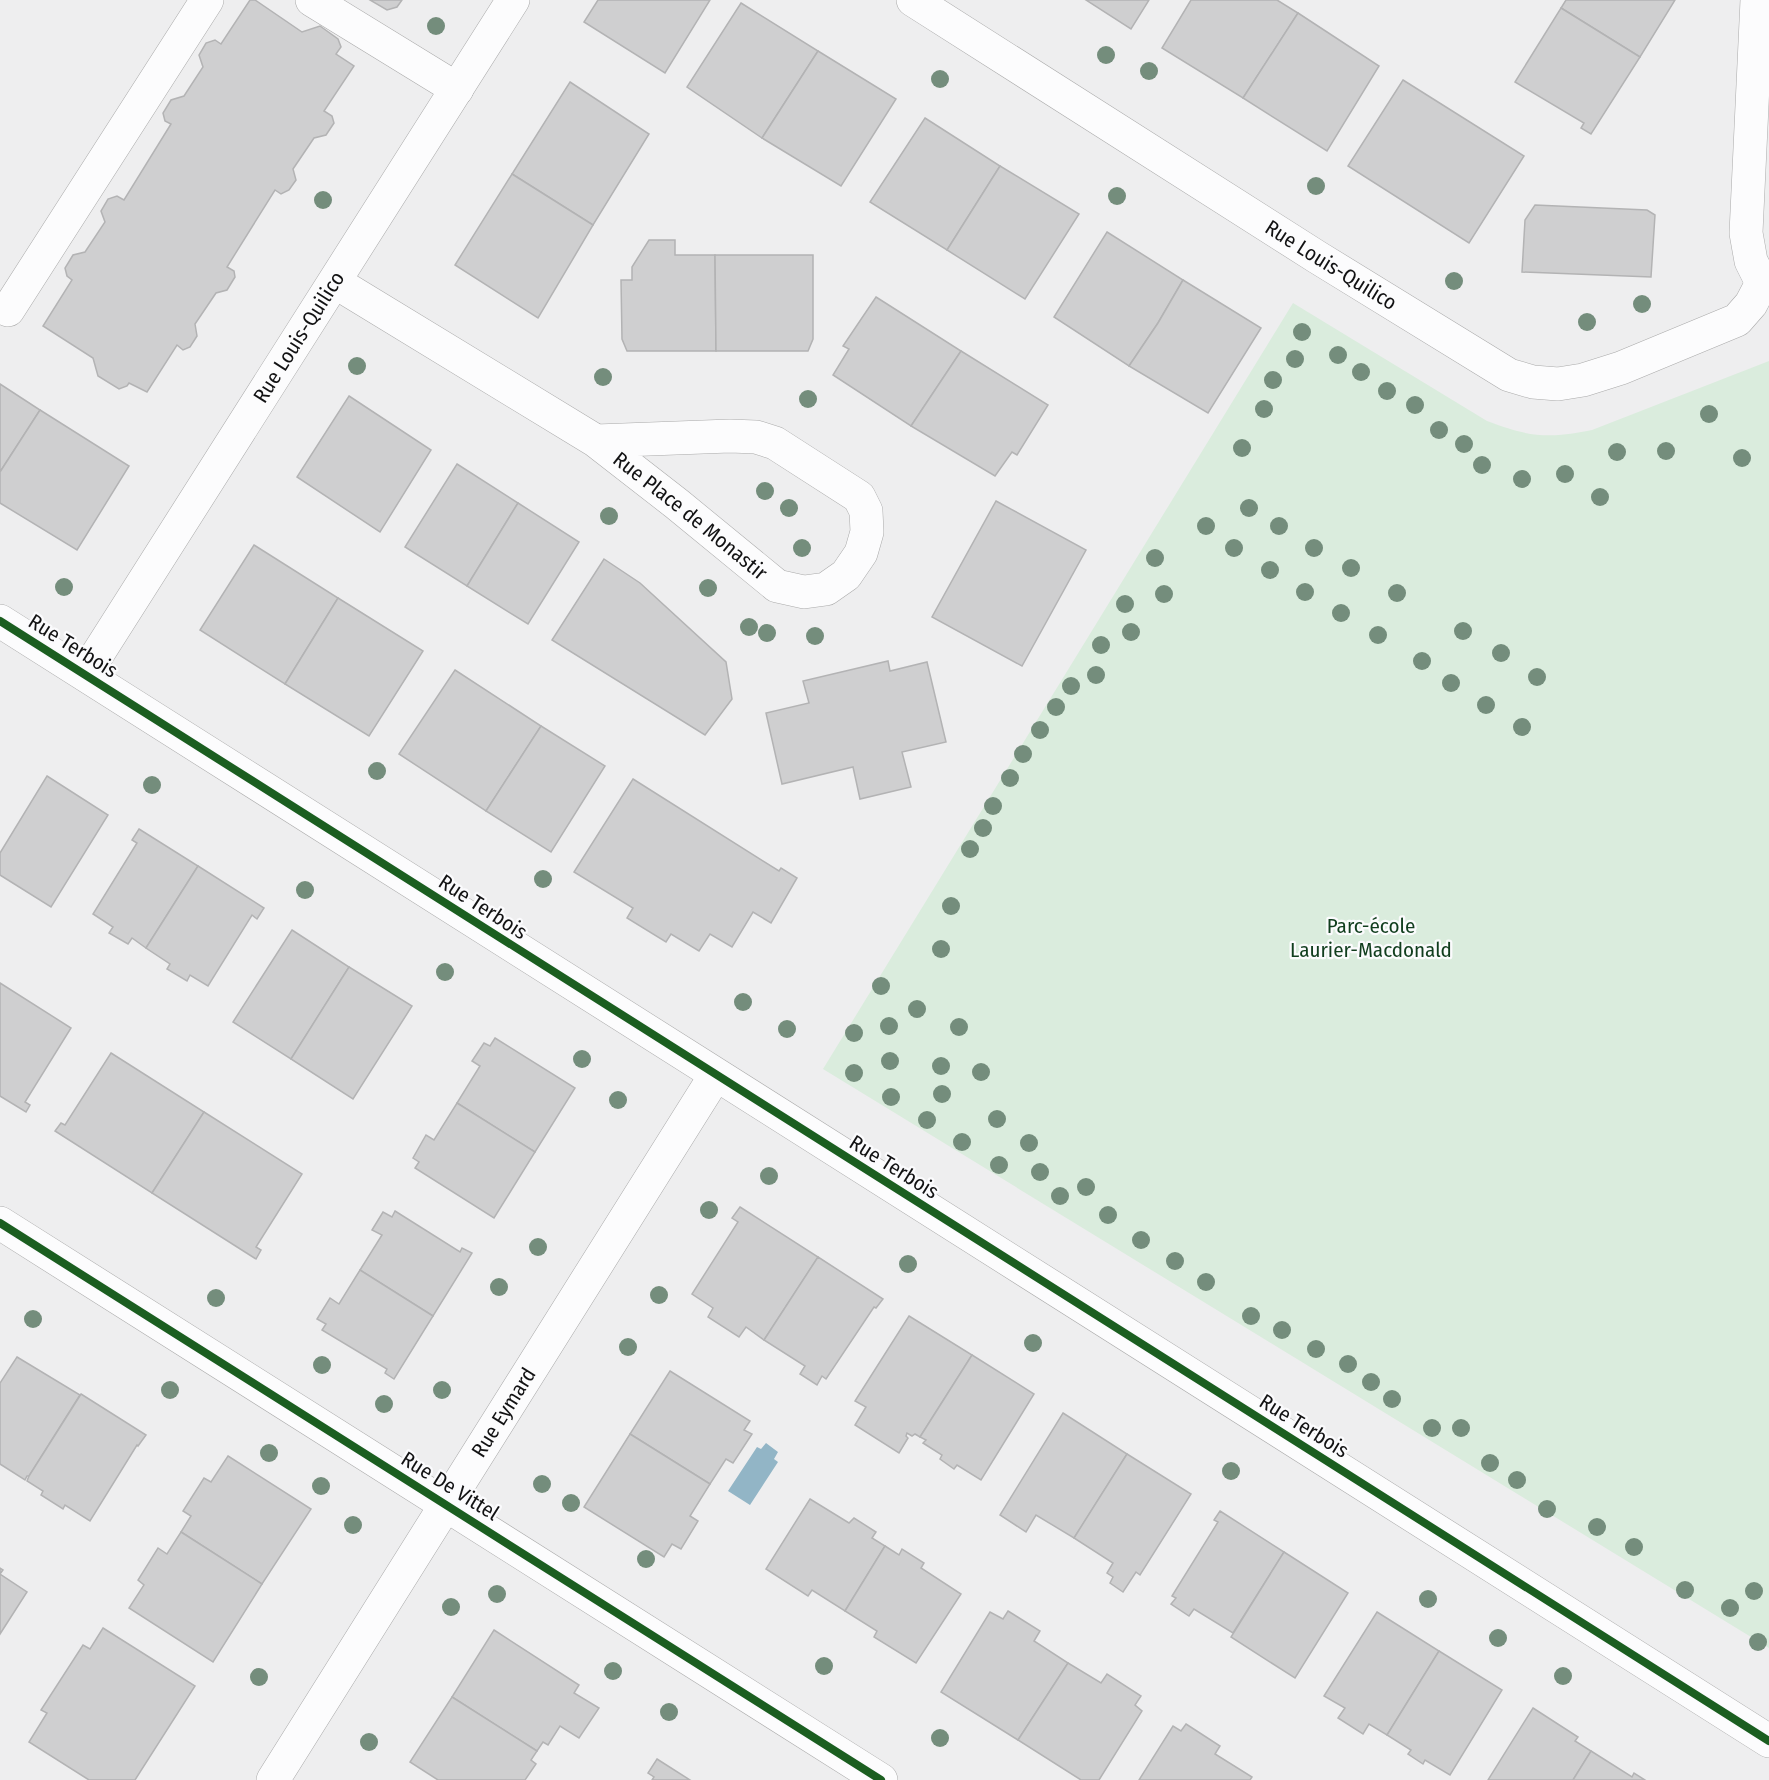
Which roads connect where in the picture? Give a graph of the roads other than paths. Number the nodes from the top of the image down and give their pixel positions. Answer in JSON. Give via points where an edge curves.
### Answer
{"nodes":[{"id":1,"x":207,"y":0,"type":"edge"},
{"id":2,"x":312,"y":0,"type":"edge"},
{"id":3,"x":513,"y":0,"type":"edge"},
{"id":4,"x":913,"y":0,"type":"edge"},
{"id":5,"x":1757,"y":0,"type":"edge"},
{"id":6,"x":457,"y":89,"type":"junction"},
{"id":7,"x":335,"y":282,"type":"junction"},
{"id":8,"x":1765,"y":283,"type":"edge"},
{"id":9,"x":8,"y":310,"type":"dead end"},
{"id":10,"x":596,"y":441,"type":"junction"},
{"id":11,"x":0,"y":621,"type":"edge"},
{"id":12,"x":85,"y":674,"type":"junction"},
{"id":13,"x":715,"y":1076,"type":"junction"},
{"id":14,"x":0,"y":1223,"type":"edge"},
{"id":15,"x":446,"y":1506,"type":"junction"},
{"id":16,"x":1769,"y":1741,"type":"edge"},
{"id":17,"x":273,"y":1780,"type":"edge"},
{"id":18,"x":881,"y":1780,"type":"edge"}],
"edges":[{"from":1,"to":9,"type":"street"},
{"from":2,"to":6,"type":"street"},
{"from":3,"to":6,"type":"street","name":"Rue Louis-Quilico"},
{"from":4,"to":8,"type":"street","name":"Rue Louis-Quilico","via":[[1509,375],[1558,384],[1621,368],[1737,320]]},
{"from":5,"to":8,"type":"street","via":[[1746,233],[1751,261]]},
{"from":6,"to":7,"type":"street","name":"Rue Louis-Quilico"},
{"from":7,"to":10,"type":"street","name":"Rue Place de Monastir"},
{"from":7,"to":12,"type":"street","name":"Rue Louis-Quilico"},
{"from":10,"to":10,"type":"street","name":"Rue Place de Monastir","via":[[777,586],[804,592],[826,589],[846,575],[861,553],[867,532],[866,511],[859,496],[775,443],[756,436]]},
{"from":11,"to":12,"type":"street","name":"Rue Terbois"},
{"from":12,"to":13,"type":"street","name":"Rue Terbois"},
{"from":13,"to":15,"type":"street","name":"Rue Eymard"},
{"from":13,"to":16,"type":"street","name":"Rue Terbois"},
{"from":14,"to":15,"type":"street","name":"Rue De Vittel"},
{"from":15,"to":17,"type":"street","name":"Rue Eymard"},
{"from":15,"to":18,"type":"street","name":"Rue De Vittel"}]}
